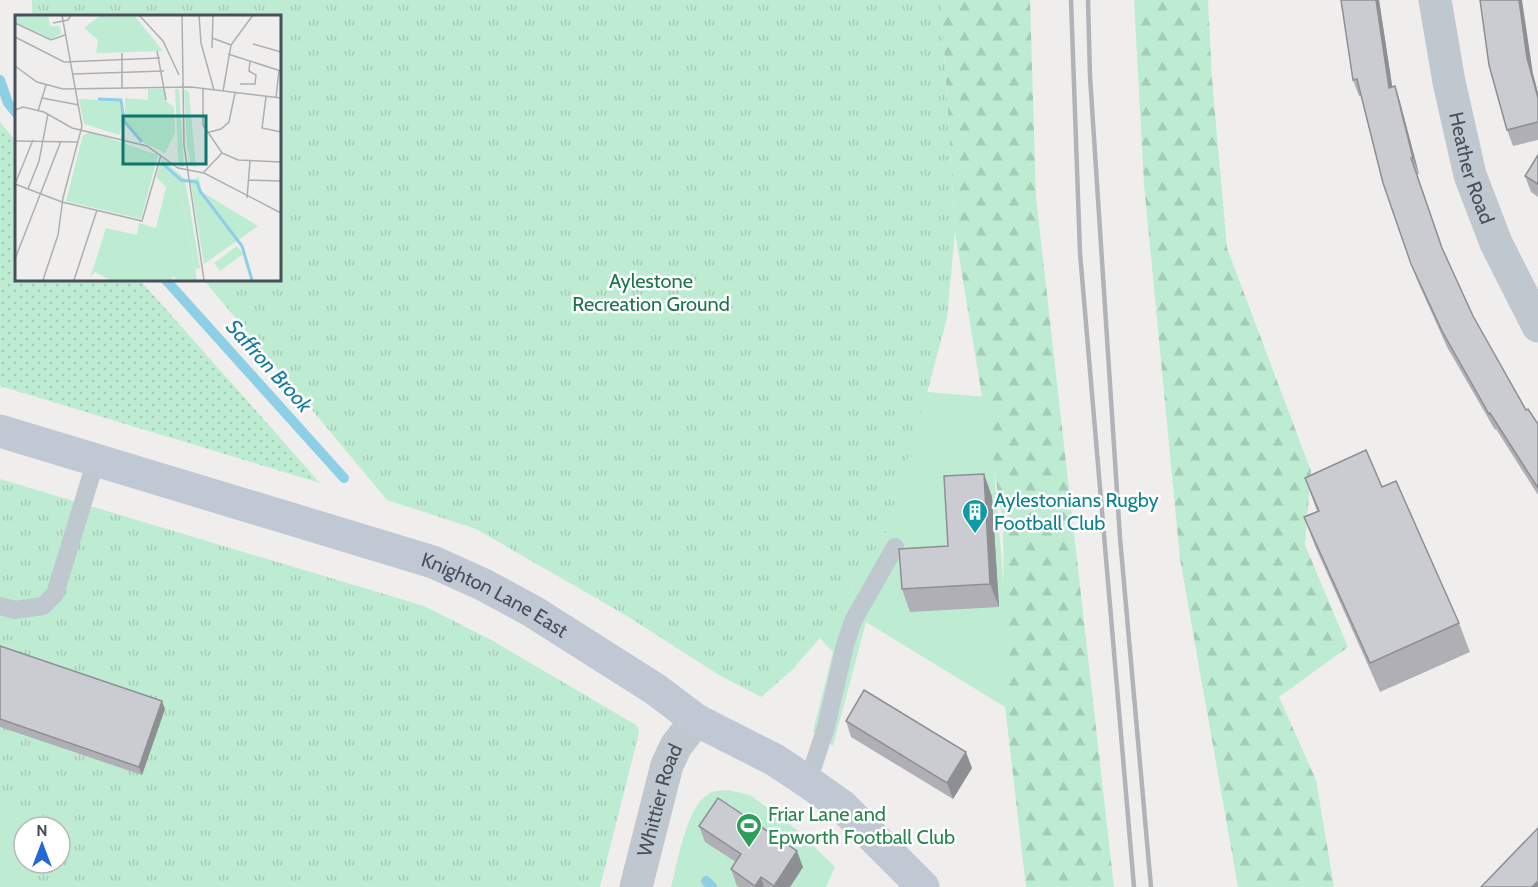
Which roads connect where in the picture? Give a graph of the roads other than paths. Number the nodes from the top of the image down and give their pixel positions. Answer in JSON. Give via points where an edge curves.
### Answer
{"nodes":[{"id":1,"x":1435,"y":0,"type":"edge"},
{"id":2,"x":1535,"y":315,"type":"edge"},
{"id":3,"x":0,"y":431,"type":"edge"},
{"id":4,"x":96,"y":460,"type":"junction"},
{"id":5,"x":895,"y":547,"type":"dead end"},
{"id":6,"x":0,"y":606,"type":"edge"},
{"id":7,"x":696,"y":720,"type":"junction"},
{"id":8,"x":808,"y":782,"type":"junction"},
{"id":9,"x":636,"y":887,"type":"edge"},
{"id":10,"x":923,"y":887,"type":"edge"}],
"edges":[{"from":1,"to":2,"type":"street","name":"Heather Road","via":[[1470,175],[1496,243]]},
{"from":3,"to":4,"type":"street","name":"Knighton Lane East"},
{"from":4,"to":6,"type":"lane","via":[[55,594],[43,606],[15,610]]},
{"from":4,"to":7,"type":"street","name":"Knighton Lane East","via":[[433,562],[532,611],[655,689]]},
{"from":5,"to":8,"type":"lane","via":[[853,621]]},
{"from":7,"to":8,"type":"street","name":"Knighton Lane East","via":[[775,760]]},
{"from":7,"to":9,"type":"street","name":"Whittier Road","via":[[667,765]]},
{"from":8,"to":10,"type":"street","name":"Knighton Lane East","via":[[842,806]]}]}
